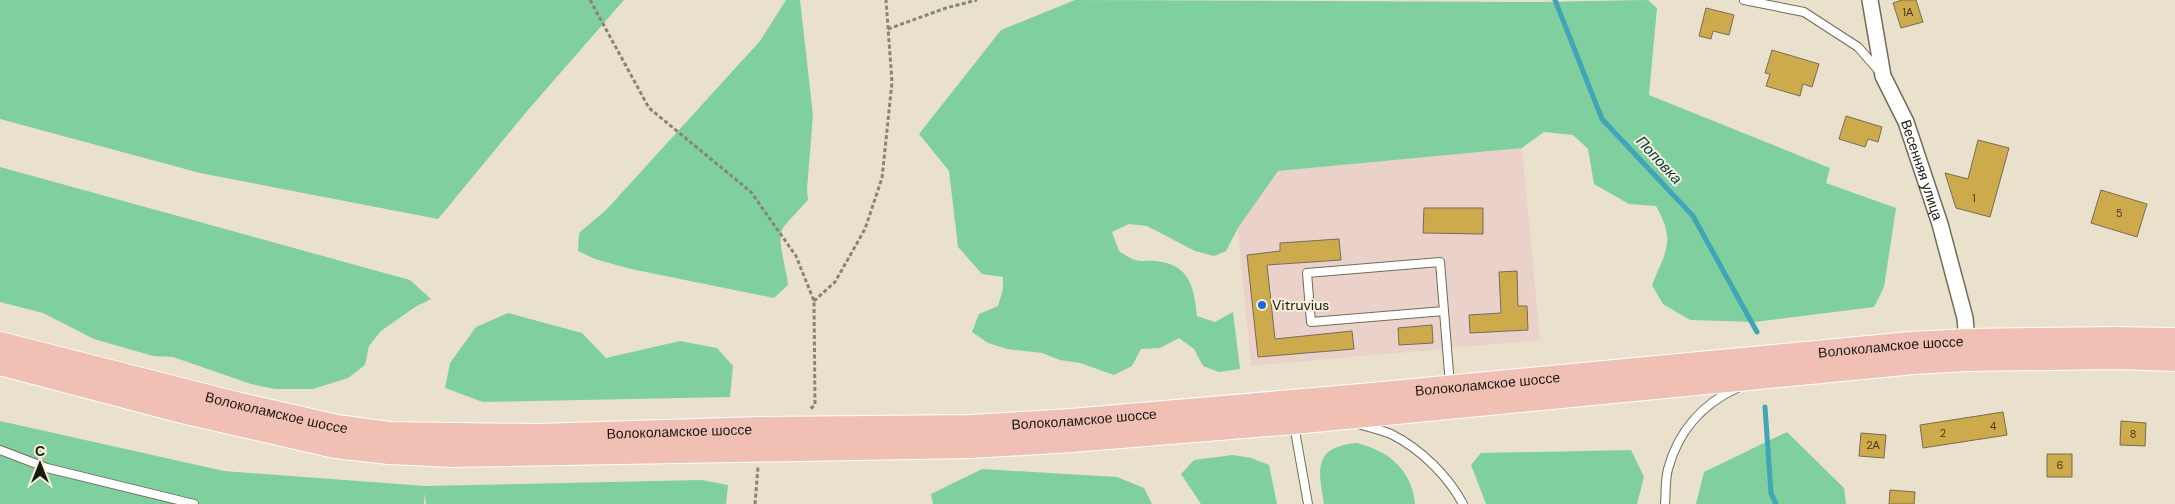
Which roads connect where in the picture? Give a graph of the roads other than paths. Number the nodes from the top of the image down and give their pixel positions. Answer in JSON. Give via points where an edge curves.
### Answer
{"nodes":[{"id":1,"x":1744,"y":0,"type":"edge"},
{"id":2,"x":1870,"y":0,"type":"edge"},
{"id":3,"x":1883,"y":76,"type":"junction"},
{"id":4,"x":1444,"y":311,"type":"junction"},
{"id":5,"x":2175,"y":340,"type":"edge"},
{"id":6,"x":1967,"y":341,"type":"junction"},
{"id":7,"x":0,"y":344,"type":"edge"},
{"id":8,"x":2175,"y":359,"type":"edge"},
{"id":9,"x":0,"y":363,"type":"edge"},
{"id":10,"x":1761,"y":377,"type":"junction"},
{"id":11,"x":1451,"y":388,"type":"junction"},
{"id":12,"x":1293,"y":412,"type":"junction"},
{"id":13,"x":1337,"y":418,"type":"junction"},
{"id":14,"x":0,"y":450,"type":"edge"},
{"id":15,"x":194,"y":504,"type":"edge"},
{"id":16,"x":1308,"y":504,"type":"edge"},
{"id":17,"x":1463,"y":504,"type":"edge"},
{"id":18,"x":1665,"y":504,"type":"edge"}],
"edges":[{"from":1,"to":3,"type":"lane","via":[[1804,12],[1858,47]]},
{"from":2,"to":3,"type":"street","name":"Весенняя улица"},
{"from":3,"to":6,"type":"street","name":"Весенняя улица","via":[[1906,122],[1940,224],[1965,318]]},
{"from":4,"to":4,"type":"lane","via":[[1312,322],[1308,272],[1440,262]]},
{"from":4,"to":11,"type":"lane"},
{"from":5,"to":6,"type":"main road","name":"Волоколамское шоссе"},
{"from":6,"to":11,"type":"main road","name":"Волоколамское шоссе"},
{"from":7,"to":12,"type":"main road","name":"Волоколамское шоссе","via":[[291,417],[390,434],[537,436],[970,427]]},
{"from":8,"to":10,"type":"main road","name":"Волоколамское шоссе","via":[[1968,359]]},
{"from":9,"to":12,"type":"main road","name":"Волоколамское шоссе","via":[[178,410],[336,446],[451,455],[972,446],[1072,440]]},
{"from":10,"to":13,"type":"main road","name":"Волоколамское шоссе"},
{"from":10,"to":18,"type":"lane","via":[[1722,395],[1694,418],[1677,442],[1668,471]]},
{"from":11,"to":12,"type":"main road","name":"Волоколамское шоссе"},
{"from":12,"to":13,"type":"main road","name":"Волоколамское шоссе"},
{"from":12,"to":16,"type":"lane"},
{"from":13,"to":17,"type":"lane","via":[[1391,434],[1428,459],[1455,489]]},
{"from":14,"to":15,"type":"lane","via":[[47,468]]}]}
